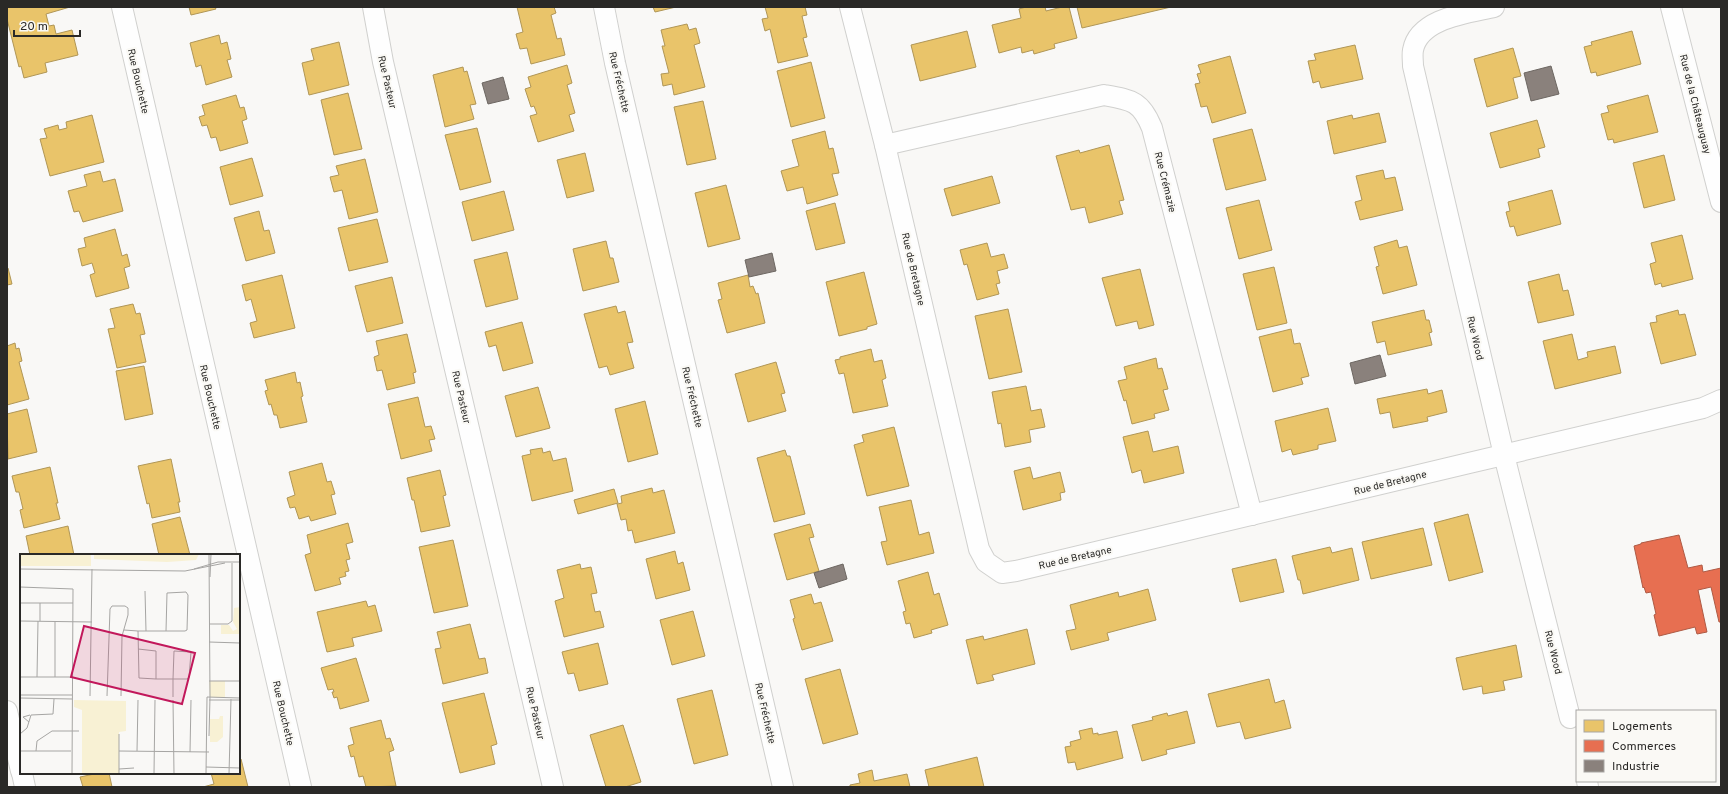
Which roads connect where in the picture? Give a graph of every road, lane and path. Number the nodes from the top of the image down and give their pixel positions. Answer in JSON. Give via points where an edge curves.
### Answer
{"nodes":[{"id":1,"x":122,"y":7,"type":"edge"},
{"id":2,"x":373,"y":7,"type":"edge"},
{"id":3,"x":604,"y":7,"type":"edge"},
{"id":4,"x":850,"y":7,"type":"edge"},
{"id":5,"x":1494,"y":7,"type":"edge"},
{"id":6,"x":1671,"y":7,"type":"edge"},
{"id":7,"x":885,"y":145,"type":"junction"},
{"id":8,"x":1721,"y":202,"type":"edge"},
{"id":9,"x":1721,"y":400,"type":"edge"},
{"id":10,"x":1504,"y":455,"type":"junction"},
{"id":11,"x":1252,"y":515,"type":"junction"},
{"id":12,"x":7,"y":711,"type":"edge"},
{"id":13,"x":1570,"y":718,"type":"dead end"},
{"id":14,"x":20,"y":768,"type":"edge"},
{"id":15,"x":22,"y":774,"type":"edge"},
{"id":16,"x":25,"y":787,"type":"edge"},
{"id":17,"x":301,"y":787,"type":"edge"},
{"id":18,"x":553,"y":787,"type":"edge"},
{"id":19,"x":783,"y":787,"type":"edge"}],
"edges":[{"from":1,"to":17,"type":"street","name":"Rue Bouchette"},
{"from":2,"to":18,"type":"street","name":"Rue Pasteur","via":[[383,62]]},
{"from":3,"to":19,"type":"street","name":"Rue Fréchette"},
{"from":4,"to":7,"type":"street","name":"Rue de Bretagne"},
{"from":5,"to":10,"type":"street","name":"Rue Wood","via":[[1447,18],[1432,25],[1420,35],[1413,50],[1413,66]]},
{"from":6,"to":8,"type":"street","name":"Rue de la Châteauguay"},
{"from":7,"to":11,"type":"street","name":"Rue Crémazie","via":[[1104,96],[1128,99],[1146,112]]},
{"from":7,"to":11,"type":"street","name":"Rue de Bretagne","via":[[979,549],[986,562],[1002,573],[1016,571]]},
{"from":9,"to":10,"type":"street","name":"Rue de Bretagne","via":[[1704,408]]},
{"from":10,"to":11,"type":"street","name":"Rue de Bretagne"},
{"from":10,"to":13,"type":"street","name":"Rue Wood"},
{"from":12,"to":14,"type":"street"},
{"from":15,"to":16,"type":"street"}]}
